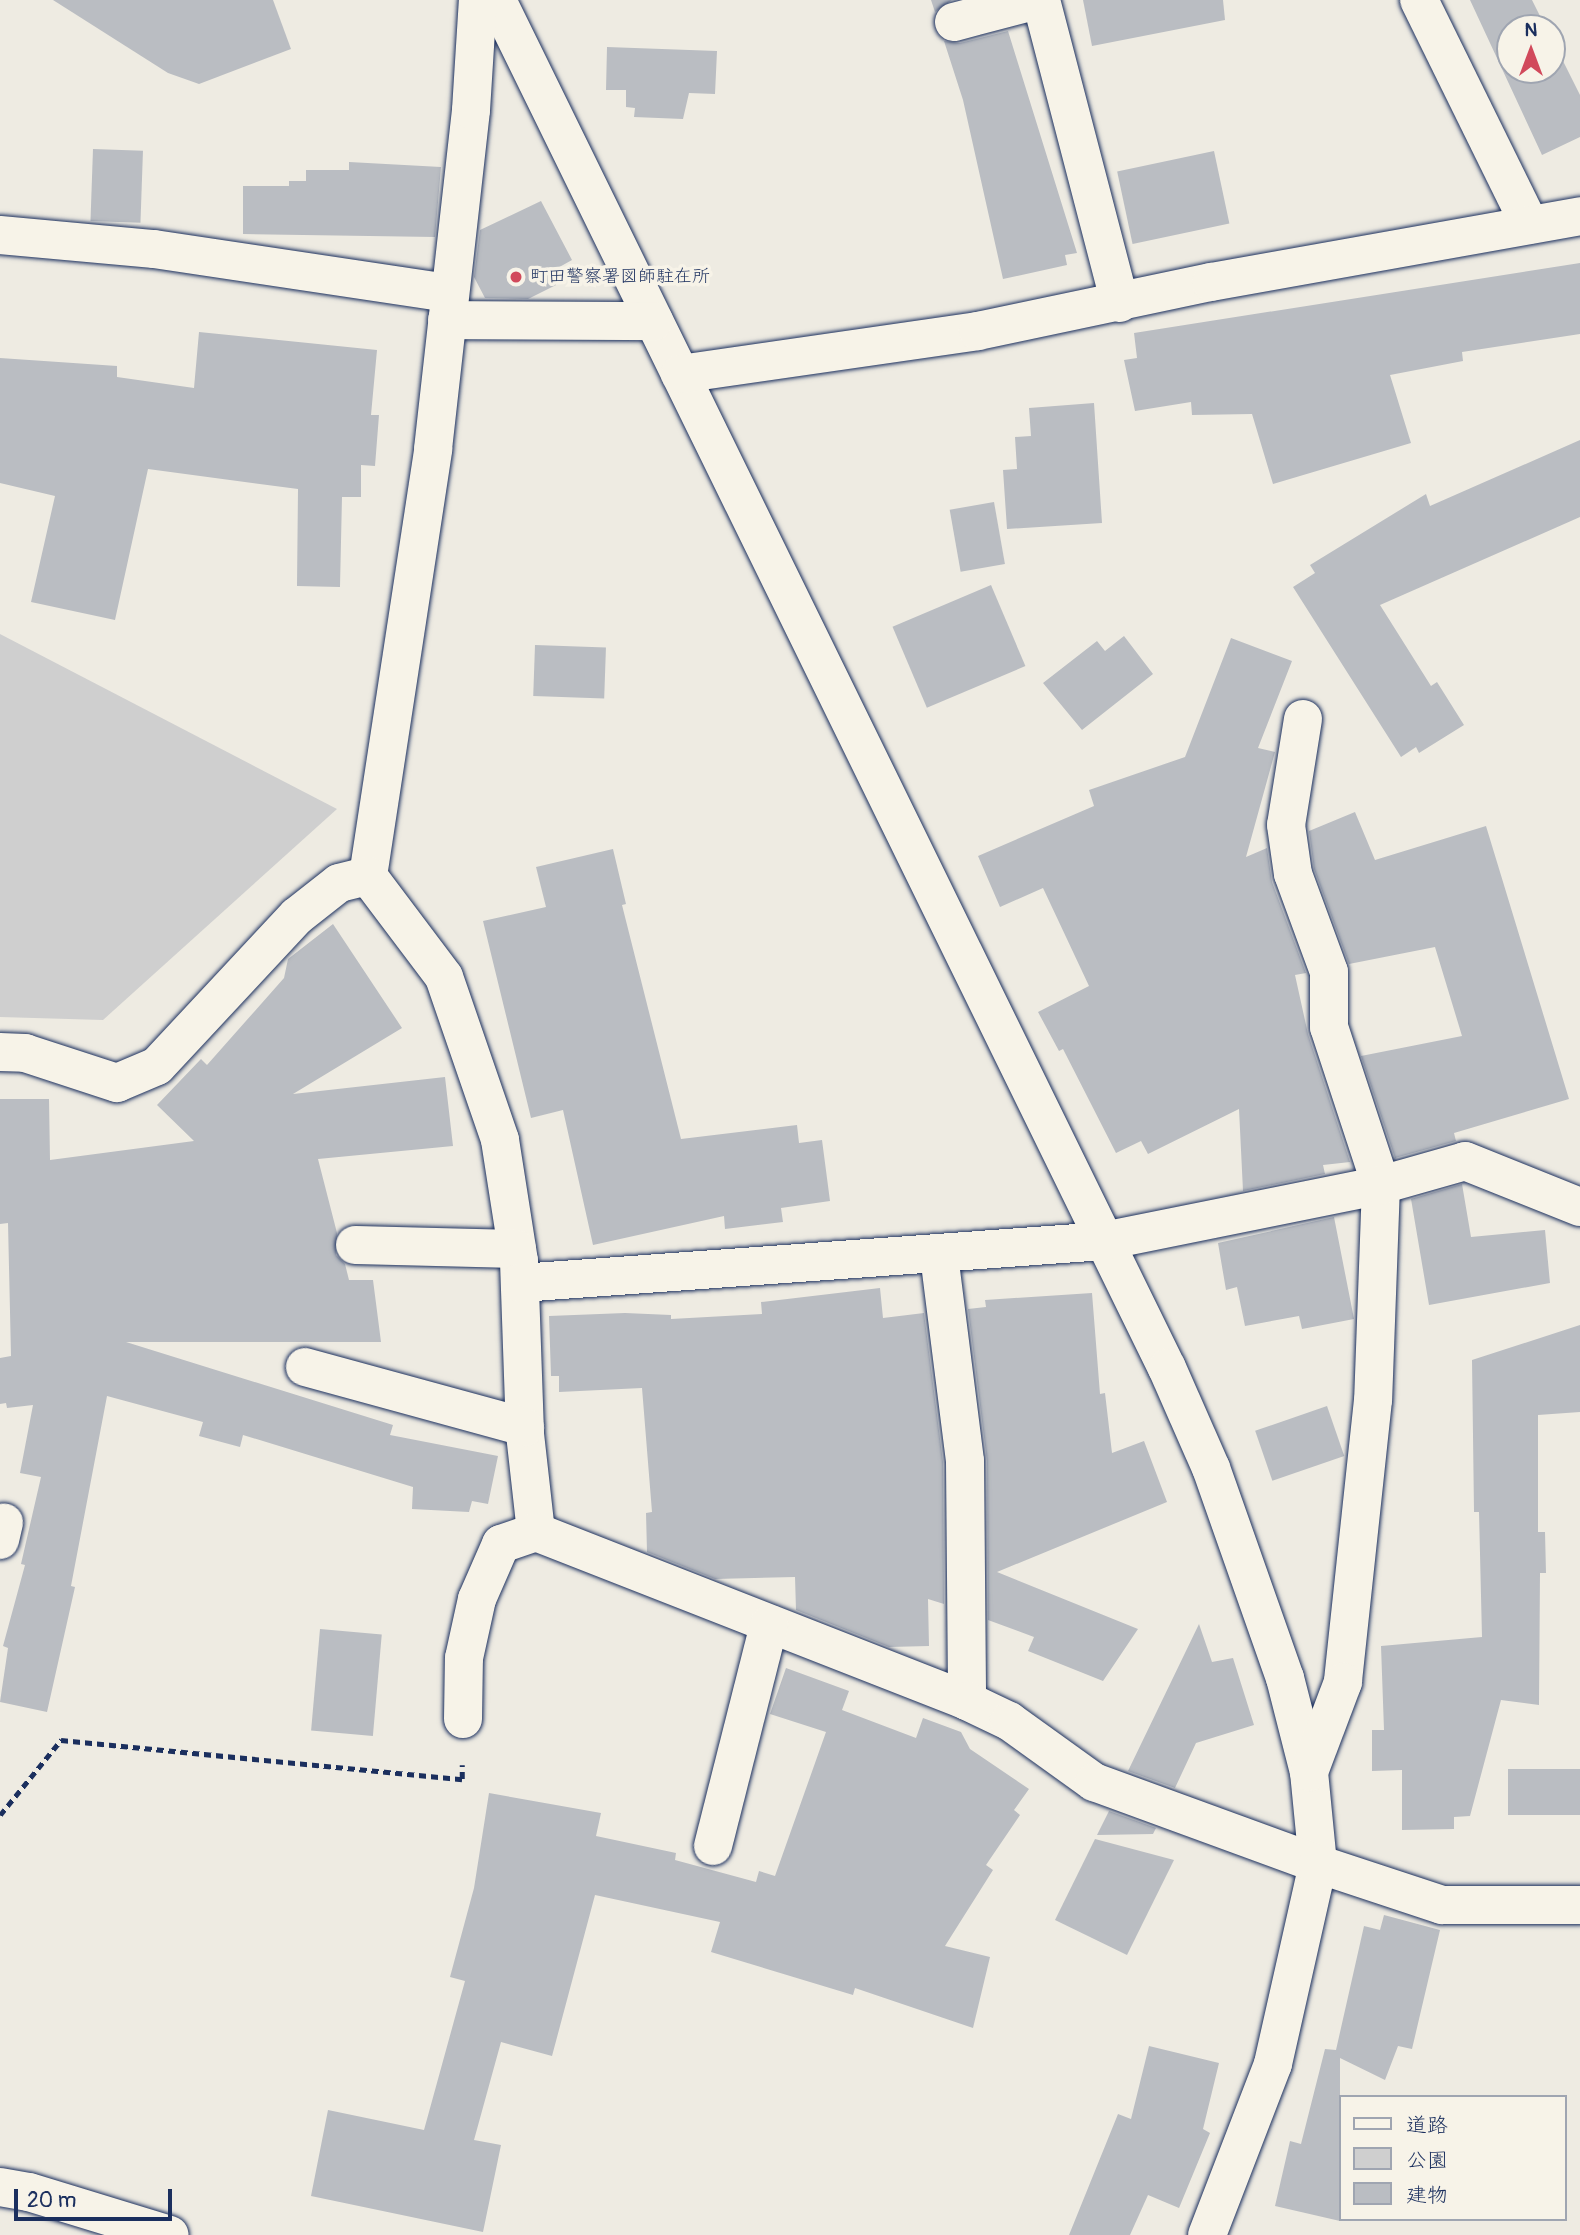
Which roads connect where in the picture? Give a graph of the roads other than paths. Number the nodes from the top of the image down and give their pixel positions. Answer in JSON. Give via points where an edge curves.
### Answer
{"nodes":[{"id":1,"x":478,"y":0,"type":"edge"},
{"id":2,"x":497,"y":0,"type":"edge"},
{"id":3,"x":1040,"y":0,"type":"edge"},
{"id":4,"x":1419,"y":0,"type":"edge"},
{"id":5,"x":954,"y":22,"type":"dead end"},
{"id":6,"x":1580,"y":216,"type":"edge"},
{"id":7,"x":1529,"y":224,"type":"junction"},
{"id":8,"x":0,"y":235,"type":"edge"},
{"id":9,"x":1120,"y":303,"type":"junction"},
{"id":10,"x":449,"y":307,"type":"junction"},
{"id":11,"x":654,"y":321,"type":"junction"},
{"id":12,"x":680,"y":374,"type":"junction"},
{"id":13,"x":1303,"y":719,"type":"dead end"},
{"id":14,"x":368,"y":876,"type":"junction"},
{"id":15,"x":0,"y":1052,"type":"edge"},
{"id":16,"x":1381,"y":1185,"type":"junction"},
{"id":17,"x":1580,"y":1207,"type":"edge"},
{"id":18,"x":1104,"y":1241,"type":"junction"},
{"id":19,"x":355,"y":1245,"type":"dead end"},
{"id":20,"x":939,"y":1255,"type":"junction"},
{"id":21,"x":519,"y":1266,"type":"junction"},
{"id":22,"x":305,"y":1367,"type":"dead end"},
{"id":23,"x":525,"y":1427,"type":"junction"},
{"id":24,"x":536,"y":1532,"type":"junction"},
{"id":25,"x":769,"y":1624,"type":"junction"},
{"id":26,"x":967,"y":1701,"type":"junction"},
{"id":27,"x":463,"y":1719,"type":"road end"},
{"id":28,"x":1309,"y":1772,"type":"junction"},
{"id":29,"x":713,"y":1846,"type":"dead end"},
{"id":30,"x":1318,"y":1864,"type":"junction"},
{"id":31,"x":1580,"y":1905,"type":"edge"},
{"id":32,"x":0,"y":2187,"type":"edge"},
{"id":33,"x":170,"y":2235,"type":"edge"},
{"id":34,"x":1207,"y":2235,"type":"edge"}],
"edges":[{"from":1,"to":10,"type":"street"},
{"from":2,"to":11,"type":"street"},
{"from":3,"to":5,"type":"street"},
{"from":3,"to":9,"type":"street"},
{"from":4,"to":7,"type":"street"},
{"from":6,"to":7,"type":"street"},
{"from":7,"to":9,"type":"street"},
{"from":8,"to":10,"type":"street","via":[[154,249]]},
{"from":9,"to":12,"type":"street","via":[[978,331]]},
{"from":10,"to":11,"type":"street"},
{"from":10,"to":14,"type":"street","via":[[433,449]]},
{"from":11,"to":12,"type":"street"},
{"from":12,"to":18,"type":"street"},
{"from":13,"to":16,"type":"street","via":[[1286,825],[1293,874],[1329,972],[1329,1027]]},
{"from":14,"to":15,"type":"street","via":[[339,883],[297,916],[157,1066],[117,1083],[25,1053]]},
{"from":14,"to":21,"type":"street","via":[[444,977],[500,1140]]},
{"from":16,"to":17,"type":"street","via":[[1465,1161]]},
{"from":16,"to":18,"type":"street"},
{"from":16,"to":28,"type":"street","via":[[1373,1399],[1343,1682]]},
{"from":18,"to":20,"type":"street"},
{"from":18,"to":28,"type":"street","via":[[1211,1468],[1285,1678]]},
{"from":19,"to":21,"type":"street"},
{"from":20,"to":21,"type":"street"},
{"from":20,"to":26,"type":"street","via":[[965,1461]]},
{"from":21,"to":23,"type":"street"},
{"from":22,"to":23,"type":"street"},
{"from":23,"to":24,"type":"street"},
{"from":24,"to":25,"type":"street"},
{"from":24,"to":27,"type":"street","via":[[501,1544],[477,1599],[464,1658]]},
{"from":25,"to":26,"type":"street"},
{"from":25,"to":29,"type":"street"},
{"from":26,"to":30,"type":"street","via":[[1009,1721],[1094,1782]]},
{"from":28,"to":30,"type":"street"},
{"from":30,"to":31,"type":"street","via":[[1442,1905]]},
{"from":30,"to":34,"type":"street","via":[[1273,2064]]},
{"from":32,"to":33,"type":"street"}]}
